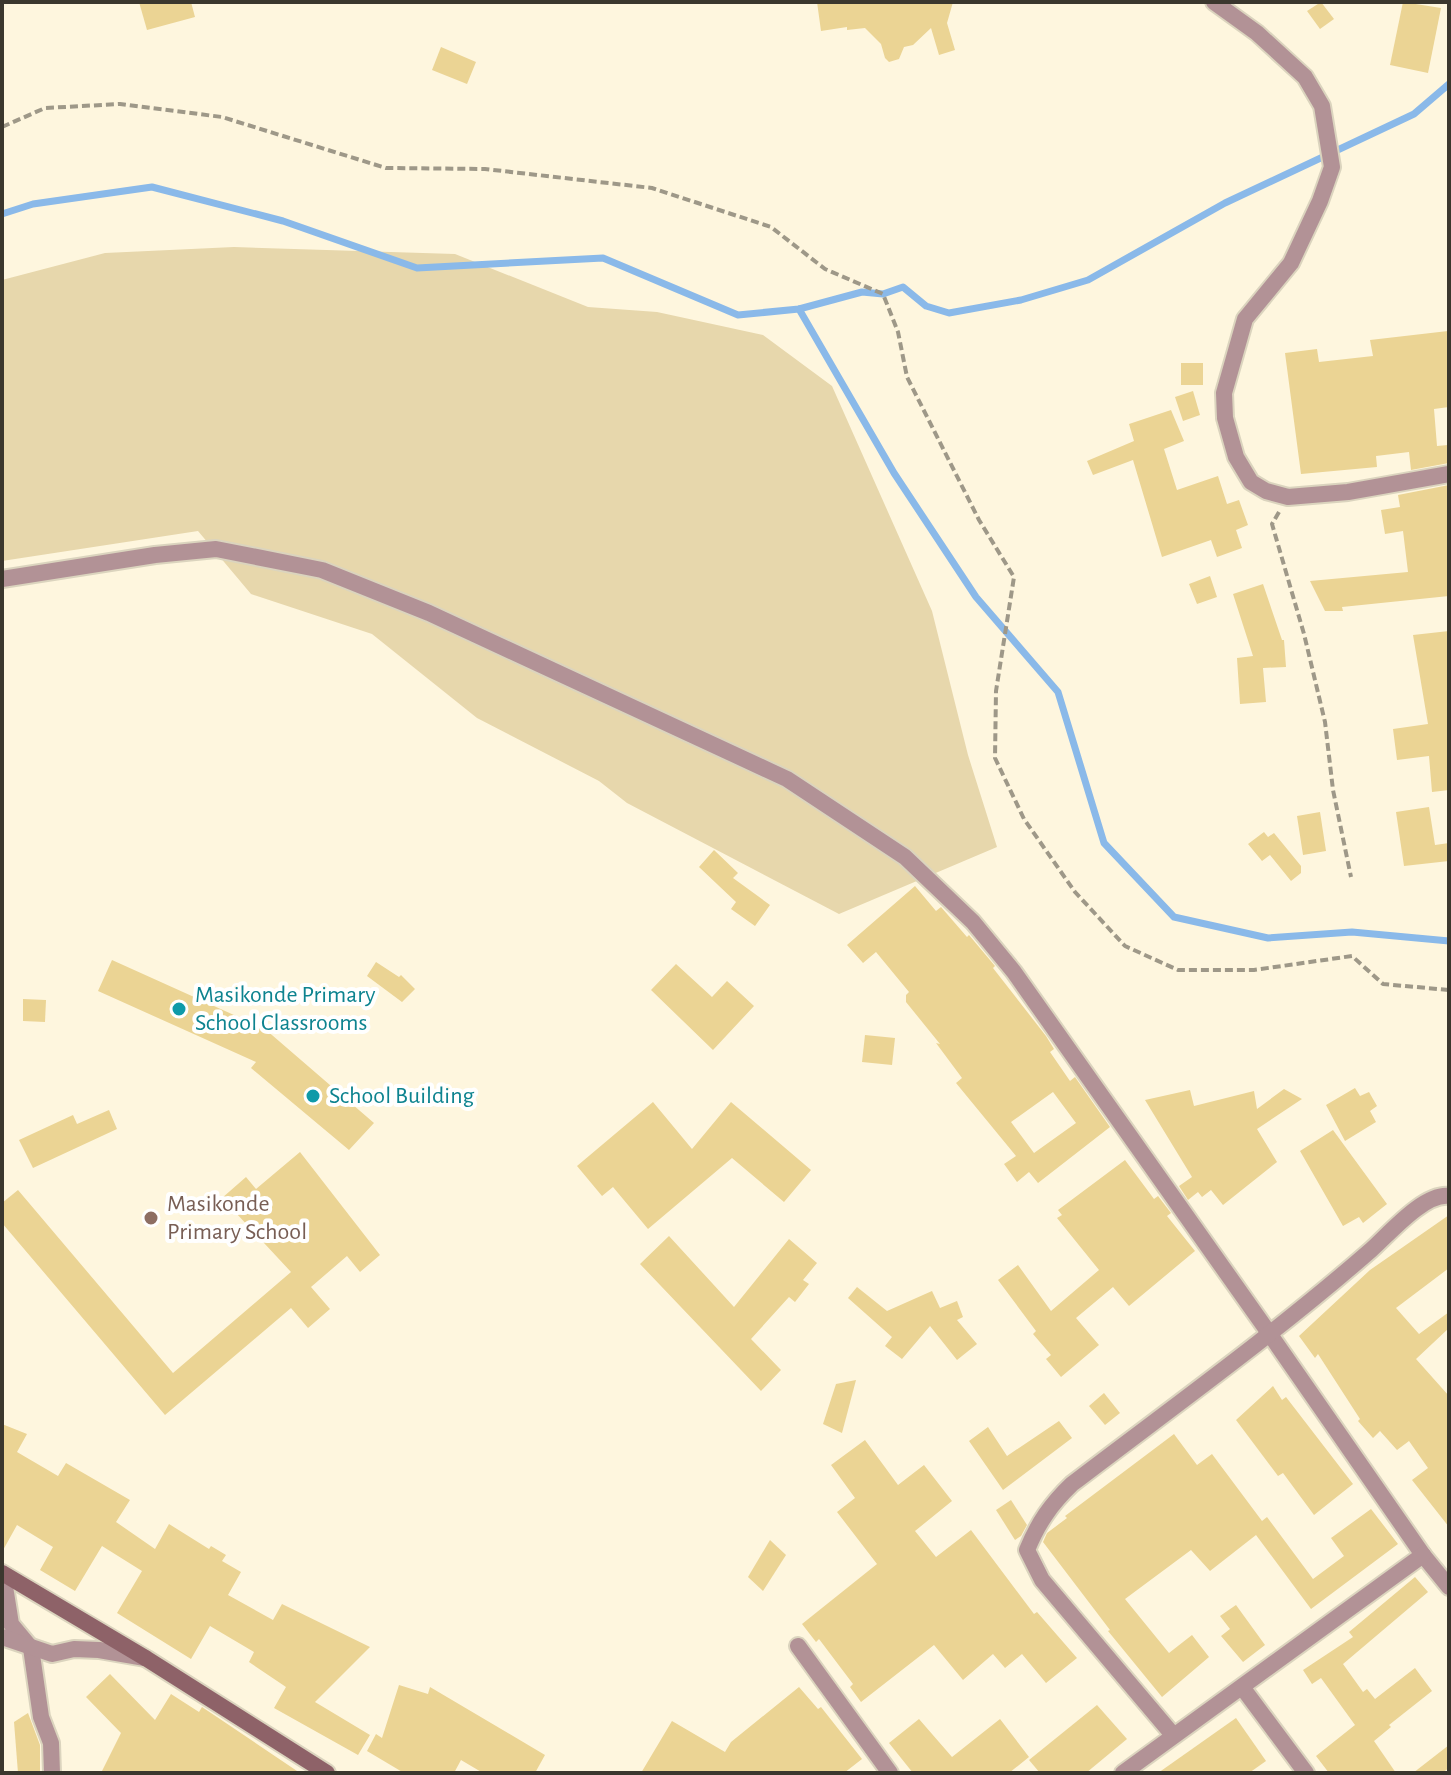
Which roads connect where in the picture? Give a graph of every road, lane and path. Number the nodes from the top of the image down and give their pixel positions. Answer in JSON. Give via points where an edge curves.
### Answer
{"nodes":[{"id":1,"x":1214,"y":2,"type":"edge"},
{"id":2,"x":2,"y":127,"type":"edge"},
{"id":3,"x":1449,"y":474,"type":"edge"},
{"id":4,"x":1288,"y":497,"type":"junction"},
{"id":5,"x":2,"y":579,"type":"edge"},
{"id":6,"x":1351,"y":877,"type":"dead end"},
{"id":7,"x":1449,"y":990,"type":"edge"},
{"id":8,"x":1449,"y":1196,"type":"edge"},
{"id":9,"x":1269,"y":1333,"type":"junction"},
{"id":10,"x":1423,"y":1555,"type":"junction"},
{"id":11,"x":2,"y":1574,"type":"edge"},
{"id":12,"x":1449,"y":1587,"type":"edge"},
{"id":13,"x":2,"y":1637,"type":"edge"},
{"id":14,"x":798,"y":1646,"type":"dead end"},
{"id":15,"x":31,"y":1648,"type":"junction"},
{"id":16,"x":147,"y":1659,"type":"junction"},
{"id":17,"x":1242,"y":1687,"type":"junction"},
{"id":18,"x":1173,"y":1735,"type":"junction"},
{"id":19,"x":52,"y":1773,"type":"edge"},
{"id":20,"x":327,"y":1773,"type":"edge"},
{"id":21,"x":890,"y":1773,"type":"edge"},
{"id":22,"x":1123,"y":1773,"type":"edge"},
{"id":23,"x":1306,"y":1773,"type":"edge"}],
"edges":[{"from":1,"to":4,"type":"street","via":[[1305,77],[1322,106],[1328,134],[1332,167],[1320,201],[1291,263],[1245,319],[1224,393],[1231,446],[1251,482]]},
{"from":2,"to":7,"type":"path","via":[[45,108],[120,104],[222,117],[386,168],[485,169],[652,188],[771,227],[825,269],[883,294],[907,377],[1014,577],[996,691],[995,758],[1024,819],[1075,892],[1125,946],[1178,970],[1254,970],[1352,956],[1383,984]]},
{"from":3,"to":4,"type":"street"},
{"from":4,"to":6,"type":"path","via":[[1272,524],[1325,722]]},
{"from":5,"to":9,"type":"street","via":[[216,549],[322,570],[429,613],[787,779],[905,857],[973,922],[1014,972]]},
{"from":8,"to":9,"type":"street","via":[[1428,1199]]},
{"from":9,"to":10,"type":"street"},
{"from":9,"to":18,"type":"street","via":[[1072,1484],[1042,1518],[1027,1550],[1042,1580]]},
{"from":10,"to":12,"type":"street"},
{"from":10,"to":17,"type":"street"},
{"from":11,"to":15,"type":"street","via":[[11,1624]]},
{"from":11,"to":16,"type":"main road"},
{"from":13,"to":15,"type":"street"},
{"from":14,"to":21,"type":"street"},
{"from":15,"to":16,"type":"street","via":[[52,1654],[99,1650]]},
{"from":15,"to":19,"type":"street"},
{"from":16,"to":20,"type":"main road"},
{"from":17,"to":18,"type":"street"},
{"from":17,"to":23,"type":"street"},
{"from":18,"to":22,"type":"street"}]}
